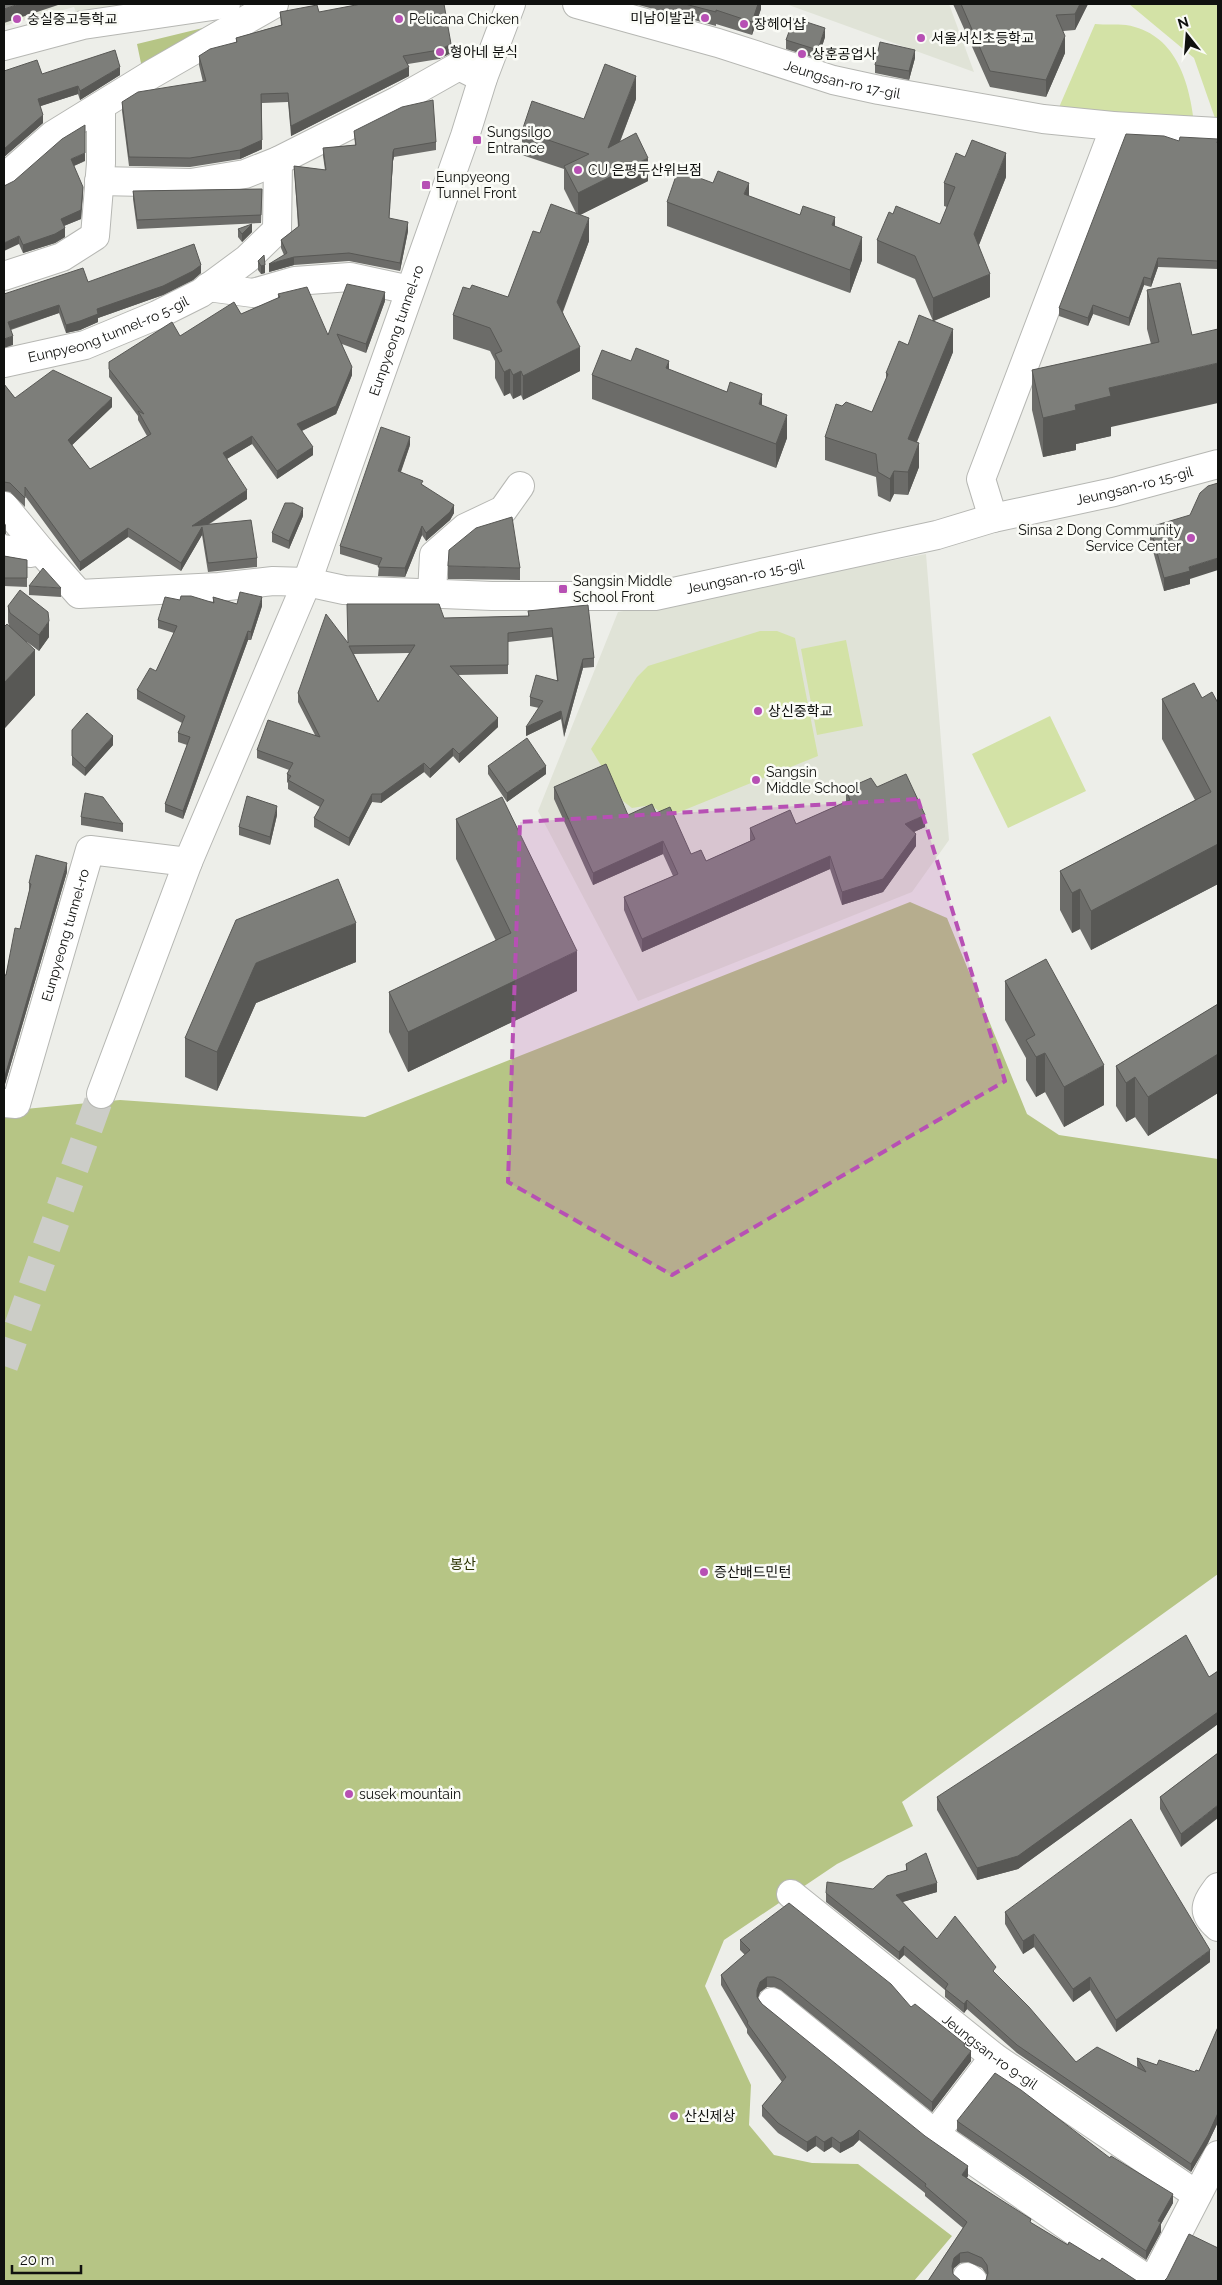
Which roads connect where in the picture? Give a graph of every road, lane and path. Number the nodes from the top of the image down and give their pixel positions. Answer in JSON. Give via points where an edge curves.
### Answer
{"nodes":[{"id":1,"x":226,"y":4,"type":"edge"},
{"id":2,"x":274,"y":4,"type":"edge"},
{"id":3,"x":511,"y":4,"type":"edge"},
{"id":4,"x":577,"y":4,"type":"edge"},
{"id":5,"x":4,"y":46,"type":"edge"},
{"id":6,"x":483,"y":78,"type":"junction"},
{"id":7,"x":101,"y":106,"type":"junction"},
{"id":8,"x":1113,"y":126,"type":"junction"},
{"id":9,"x":1218,"y":132,"type":"edge"},
{"id":10,"x":278,"y":161,"type":"junction"},
{"id":11,"x":4,"y":178,"type":"edge"},
{"id":12,"x":99,"y":181,"type":"junction"},
{"id":13,"x":4,"y":276,"type":"edge"},
{"id":14,"x":208,"y":287,"type":"junction"},
{"id":15,"x":410,"y":290,"type":"junction"},
{"id":16,"x":4,"y":363,"type":"edge"},
{"id":17,"x":1218,"y":464,"type":"edge"},
{"id":18,"x":520,"y":486,"type":"dead end"},
{"id":19,"x":4,"y":506,"type":"edge"},
{"id":20,"x":993,"y":518,"type":"junction"},
{"id":21,"x":4,"y":549,"type":"edge"},
{"id":22,"x":41,"y":552,"type":"junction"},
{"id":23,"x":307,"y":582,"type":"junction"},
{"id":24,"x":432,"y":593,"type":"junction"},
{"id":25,"x":188,"y":862,"type":"junction"},
{"id":26,"x":101,"y":1094,"type":"tunnel mouth"},
{"id":27,"x":4,"y":1103,"type":"edge"},
{"id":28,"x":1218,"y":1887,"type":"edge"},
{"id":29,"x":791,"y":1894,"type":"dead end"},
{"id":30,"x":1218,"y":1927,"type":"edge"},
{"id":31,"x":772,"y":2002,"type":"dead end"},
{"id":32,"x":994,"y":2057,"type":"junction"},
{"id":33,"x":935,"y":2134,"type":"junction"},
{"id":34,"x":1217,"y":2162,"type":"edge"},
{"id":35,"x":1197,"y":2196,"type":"junction"},
{"id":36,"x":1152,"y":2281,"type":"edge"}],
"edges":[{"from":1,"to":5,"type":"street","via":[[83,25]]},
{"from":2,"to":7,"type":"street"},
{"from":3,"to":6,"type":"street","name":"Eunpyeong tunnel-ro"},
{"from":4,"to":8,"type":"street","name":"Jeungsan-ro 17-gil","via":[[718,43],[833,80],[1043,119]]},
{"from":6,"to":10,"type":"street","via":[[459,66]]},
{"from":6,"to":15,"type":"street","name":"Eunpyeong tunnel-ro"},
{"from":7,"to":11,"type":"street","via":[[53,135]]},
{"from":7,"to":12,"type":"street"},
{"from":8,"to":9,"type":"street","name":"Jeungsan-ro 17-gil"},
{"from":8,"to":20,"type":"street","via":[[981,479]]},
{"from":10,"to":12,"type":"street","via":[[245,174],[191,183]]},
{"from":10,"to":14,"type":"street","name":"Eunpyeong tunnel-ro 5-gil","via":[[277,230],[247,259]]},
{"from":12,"to":13,"type":"street","via":[[95,236],[62,257]]},
{"from":14,"to":15,"type":"street","via":[[253,293],[296,281],[350,277]]},
{"from":14,"to":16,"type":"street","name":"Eunpyeong tunnel-ro 5-gil","via":[[157,314],[85,345]]},
{"from":15,"to":23,"type":"street","name":"Eunpyeong tunnel-ro"},
{"from":17,"to":20,"type":"street","name":"Jeungsan-ro 15-gil","via":[[1114,492]]},
{"from":18,"to":24,"type":"street","via":[[503,510],[465,528],[434,555]]},
{"from":19,"to":22,"type":"street"},
{"from":20,"to":24,"type":"street","name":"Jeungsan-ro 15-gil","via":[[937,535],[655,596]]},
{"from":21,"to":22,"type":"street"},
{"from":22,"to":23,"type":"street","via":[[79,594],[273,581]]},
{"from":23,"to":24,"type":"street","name":"Jeungsan-ro 15-gil","via":[[344,590]]},
{"from":23,"to":25,"type":"street","name":"Eunpyeong tunnel-ro"},
{"from":25,"to":26,"type":"street","name":"Eunpyeong tunnel-ro"},
{"from":25,"to":27,"type":"street","name":"Eunpyeong tunnel-ro","via":[[90,850],[16,1104]]},
{"from":28,"to":30,"type":"street","via":[[1208,1900],[1206,1909],[1210,1920]]},
{"from":29,"to":32,"type":"street","name":"Jeungsan-ro 9-gil"},
{"from":31,"to":33,"type":"street"},
{"from":32,"to":33,"type":"street"},
{"from":32,"to":35,"type":"street","name":"Jeungsan-ro 9-gil"},
{"from":33,"to":36,"type":"street"},
{"from":34,"to":35,"type":"street"},
{"from":35,"to":36,"type":"street"}]}
